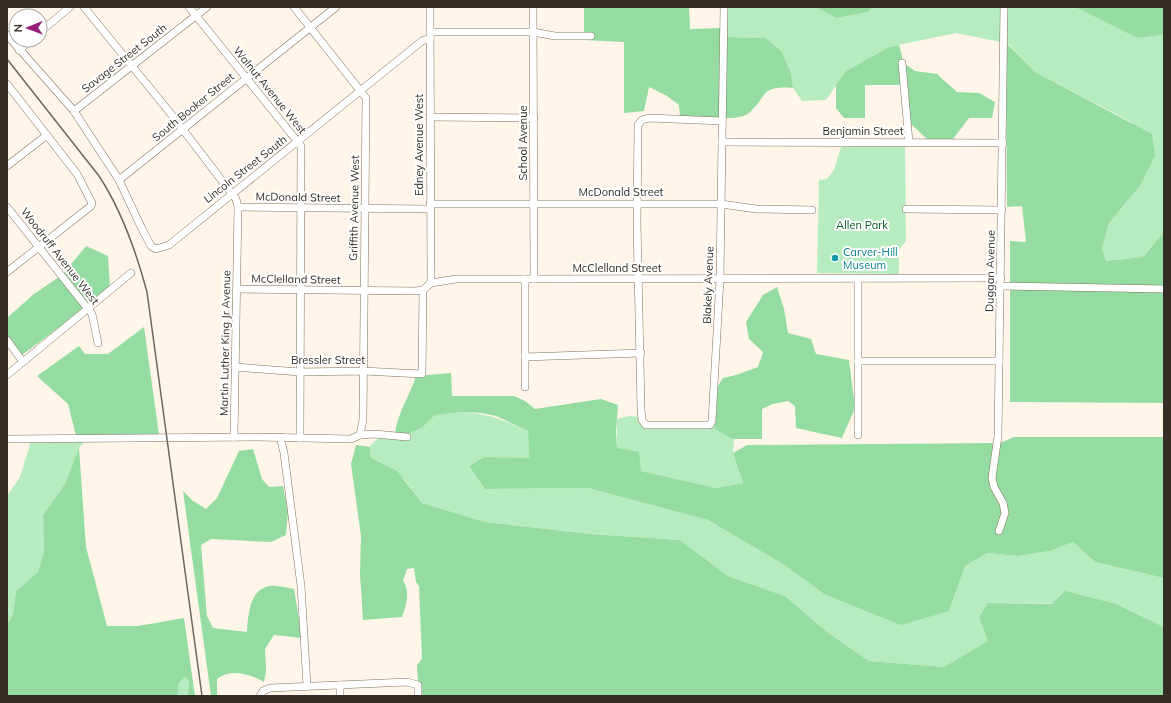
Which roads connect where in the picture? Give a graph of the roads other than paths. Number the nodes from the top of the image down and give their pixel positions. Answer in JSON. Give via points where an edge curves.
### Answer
{"nodes":[{"id":1,"x":70,"y":7,"type":"edge"},
{"id":2,"x":84,"y":7,"type":"edge"},
{"id":3,"x":189,"y":7,"type":"edge"},
{"id":4,"x":207,"y":7,"type":"edge"},
{"id":5,"x":294,"y":7,"type":"edge"},
{"id":6,"x":336,"y":7,"type":"edge"},
{"id":7,"x":430,"y":7,"type":"edge"},
{"id":8,"x":533,"y":7,"type":"edge"},
{"id":9,"x":724,"y":7,"type":"edge"},
{"id":10,"x":1004,"y":7,"type":"edge"},
{"id":11,"x":196,"y":15,"type":"junction"},
{"id":12,"x":48,"y":25,"type":"edge"},
{"id":13,"x":310,"y":28,"type":"junction"},
{"id":14,"x":533,"y":32,"type":"junction"},
{"id":15,"x":7,"y":35,"type":"edge"},
{"id":16,"x":430,"y":35,"type":"junction"},
{"id":17,"x":591,"y":36,"type":"dead end"},
{"id":18,"x":19,"y":50,"type":"joint"},
{"id":19,"x":902,"y":63,"type":"dead end"},
{"id":20,"x":132,"y":67,"type":"junction"},
{"id":21,"x":247,"y":78,"type":"junction"},
{"id":22,"x":7,"y":84,"type":"edge"},
{"id":23,"x":360,"y":91,"type":"junction"},
{"id":24,"x":74,"y":111,"type":"junction"},
{"id":25,"x":430,"y":117,"type":"junction"},
{"id":26,"x":534,"y":118,"type":"junction"},
{"id":27,"x":722,"y":121,"type":"junction"},
{"id":28,"x":182,"y":130,"type":"junction"},
{"id":29,"x":46,"y":135,"type":"junction"},
{"id":30,"x":298,"y":141,"type":"junction"},
{"id":31,"x":722,"y":142,"type":"junction"},
{"id":32,"x":909,"y":142,"type":"junction"},
{"id":33,"x":1003,"y":143,"type":"junction"},
{"id":34,"x":7,"y":166,"type":"edge"},
{"id":35,"x":120,"y":180,"type":"junction"},
{"id":36,"x":232,"y":192,"type":"junction"},
{"id":37,"x":534,"y":203,"type":"junction"},
{"id":38,"x":638,"y":203,"type":"junction"},
{"id":39,"x":721,"y":204,"type":"junction"},
{"id":40,"x":7,"y":207,"type":"edge"},
{"id":41,"x":430,"y":207,"type":"junction"},
{"id":42,"x":238,"y":208,"type":"junction"},
{"id":43,"x":301,"y":208,"type":"junction"},
{"id":44,"x":365,"y":209,"type":"junction"},
{"id":45,"x":906,"y":209,"type":"dead end"},
{"id":46,"x":812,"y":210,"type":"dead end"},
{"id":47,"x":1002,"y":210,"type":"junction"},
{"id":48,"x":38,"y":246,"type":"junction"},
{"id":49,"x":7,"y":272,"type":"edge"},
{"id":50,"x":131,"y":273,"type":"dead end"},
{"id":51,"x":1001,"y":278,"type":"junction"},
{"id":52,"x":525,"y":279,"type":"junction"},
{"id":53,"x":534,"y":279,"type":"junction"},
{"id":54,"x":720,"y":279,"type":"junction"},
{"id":55,"x":858,"y":279,"type":"junction"},
{"id":56,"x":638,"y":280,"type":"junction"},
{"id":57,"x":431,"y":283,"type":"junction"},
{"id":58,"x":1001,"y":286,"type":"junction"},
{"id":59,"x":237,"y":289,"type":"junction"},
{"id":60,"x":1164,"y":289,"type":"edge"},
{"id":61,"x":301,"y":290,"type":"junction"},
{"id":62,"x":363,"y":290,"type":"junction"},
{"id":63,"x":423,"y":290,"type":"junction"},
{"id":64,"x":89,"y":309,"type":"junction"},
{"id":65,"x":7,"y":340,"type":"edge"},
{"id":66,"x":98,"y":343,"type":"dead end"},
{"id":67,"x":640,"y":353,"type":"junction"},
{"id":68,"x":525,"y":357,"type":"junction"},
{"id":69,"x":858,"y":361,"type":"junction"},
{"id":70,"x":1000,"y":361,"type":"junction"},
{"id":71,"x":23,"y":362,"type":"junction"},
{"id":72,"x":235,"y":367,"type":"junction"},
{"id":73,"x":363,"y":371,"type":"junction"},
{"id":74,"x":300,"y":372,"type":"junction"},
{"id":75,"x":7,"y":375,"type":"edge"},
{"id":76,"x":525,"y":387,"type":"dead end"},
{"id":77,"x":858,"y":434,"type":"dead end"},
{"id":78,"x":360,"y":435,"type":"junction"},
{"id":79,"x":234,"y":437,"type":"junction"},
{"id":80,"x":280,"y":437,"type":"junction"},
{"id":81,"x":407,"y":437,"type":"dead end"},
{"id":82,"x":300,"y":438,"type":"junction"},
{"id":83,"x":7,"y":439,"type":"edge"},
{"id":84,"x":999,"y":531,"type":"dead end"},
{"id":85,"x":307,"y":686,"type":"junction"},
{"id":86,"x":340,"y":686,"type":"junction"},
{"id":87,"x":260,"y":696,"type":"edge"},
{"id":88,"x":340,"y":696,"type":"edge"},
{"id":89,"x":418,"y":696,"type":"edge"}],
"edges":[{"from":1,"to":12,"type":"street"},
{"from":2,"to":20,"type":"street","name":"Martin Luther King Jr Avenue"},
{"from":3,"to":11,"type":"street","name":"Walnut Avenue West"},
{"from":4,"to":11,"type":"street","name":"Savage Street South"},
{"from":5,"to":13,"type":"street","name":"Griffith Avenue West"},
{"from":6,"to":13,"type":"street","name":"South Booker Street"},
{"from":7,"to":16,"type":"street","name":"Edney Avenue West"},
{"from":8,"to":14,"type":"street","name":"School Avenue"},
{"from":9,"to":27,"type":"street","name":"Blakely Avenue"},
{"from":10,"to":33,"type":"street","name":"Duggan Avenue"},
{"from":11,"to":20,"type":"street","name":"Savage Street South"},
{"from":11,"to":21,"type":"street","name":"Walnut Avenue West"},
{"from":13,"to":21,"type":"street","name":"South Booker Street"},
{"from":13,"to":23,"type":"street","name":"Griffith Avenue West"},
{"from":14,"to":16,"type":"street"},
{"from":14,"to":17,"type":"street","via":[[555,36]]},
{"from":14,"to":26,"type":"street","name":"School Avenue"},
{"from":15,"to":18,"type":"street"},
{"from":16,"to":23,"type":"street","name":"Lincoln Street South"},
{"from":16,"to":25,"type":"street","name":"Edney Avenue West"},
{"from":18,"to":24,"type":"street"},
{"from":19,"to":32,"type":"street"},
{"from":20,"to":24,"type":"street","name":"Savage Street South"},
{"from":20,"to":28,"type":"street","name":"Martin Luther King Jr Avenue"},
{"from":21,"to":28,"type":"street","name":"South Booker Street"},
{"from":21,"to":30,"type":"street","name":"Walnut Avenue West"},
{"from":22,"to":29,"type":"street"},
{"from":23,"to":30,"type":"street","name":"Lincoln Street South"},
{"from":23,"to":44,"type":"street","name":"Griffith Avenue West","via":[[366,98]]},
{"from":24,"to":35,"type":"street"},
{"from":25,"to":26,"type":"street"},
{"from":25,"to":41,"type":"street","name":"Edney Avenue West"},
{"from":26,"to":37,"type":"street","name":"School Avenue"},
{"from":27,"to":31,"type":"street","name":"Blakely Avenue"},
{"from":27,"to":38,"type":"street","via":[[649,118],[642,120],[637,128]]},
{"from":28,"to":35,"type":"street","name":"South Booker Street"},
{"from":28,"to":36,"type":"street","name":"Martin Luther King Jr Avenue"},
{"from":29,"to":34,"type":"street"},
{"from":29,"to":48,"type":"street","via":[[77,174],[90,198],[91,206]]},
{"from":30,"to":36,"type":"street","name":"Lincoln Street South"},
{"from":30,"to":43,"type":"street","name":"Walnut Avenue West","via":[[302,153]]},
{"from":31,"to":32,"type":"street","name":"Benjamin Street"},
{"from":31,"to":39,"type":"street","name":"Blakely Avenue"},
{"from":32,"to":33,"type":"street","name":"Benjamin Street"},
{"from":33,"to":47,"type":"street","name":"Duggan Avenue"},
{"from":35,"to":36,"type":"street","name":"Lincoln Street South","via":[[151,246],[156,249],[169,245]]},
{"from":36,"to":42,"type":"street","name":"Martin Luther King Jr Avenue"},
{"from":37,"to":38,"type":"street","name":"McDonald Street"},
{"from":37,"to":41,"type":"street","name":"McDonald Street"},
{"from":37,"to":53,"type":"street","name":"School Avenue"},
{"from":38,"to":39,"type":"street","name":"McDonald Street"},
{"from":38,"to":56,"type":"street"},
{"from":39,"to":46,"type":"street","name":"McDonald Street","via":[[756,209]]},
{"from":39,"to":54,"type":"street","name":"Blakely Avenue"},
{"from":40,"to":48,"type":"street","name":"Woodruff Avenue West"},
{"from":41,"to":44,"type":"street","name":"McDonald Street"},
{"from":41,"to":57,"type":"street","name":"Edney Avenue West"},
{"from":42,"to":43,"type":"street","name":"McDonald Street"},
{"from":42,"to":59,"type":"street","name":"Martin Luther King Jr Avenue"},
{"from":43,"to":44,"type":"street","name":"McDonald Street"},
{"from":43,"to":61,"type":"street","name":"Walnut Avenue West"},
{"from":44,"to":62,"type":"street","name":"Griffith Avenue West"},
{"from":45,"to":47,"type":"street"},
{"from":47,"to":51,"type":"street","name":"Duggan Avenue"},
{"from":48,"to":49,"type":"street"},
{"from":48,"to":64,"type":"street","name":"Woodruff Avenue West"},
{"from":50,"to":64,"type":"street"},
{"from":51,"to":55,"type":"street","name":"McClelland Street"},
{"from":51,"to":58,"type":"street","name":"Duggan Avenue"},
{"from":52,"to":53,"type":"street","name":"McClelland Street"},
{"from":52,"to":57,"type":"street","name":"McClelland Street","via":[[456,279]]},
{"from":52,"to":68,"type":"street"},
{"from":53,"to":56,"type":"street","name":"McClelland Street"},
{"from":54,"to":55,"type":"street","name":"McClelland Street"},
{"from":54,"to":56,"type":"street","name":"McClelland Street"},
{"from":54,"to":67,"type":"street","name":"Blakely Avenue","via":[[715,394],[710,425],[644,424]]},
{"from":55,"to":69,"type":"street"},
{"from":56,"to":67,"type":"street"},
{"from":57,"to":63,"type":"street"},
{"from":58,"to":60,"type":"street"},
{"from":58,"to":70,"type":"street","name":"Duggan Avenue"},
{"from":59,"to":61,"type":"street","name":"McClelland Street"},
{"from":59,"to":72,"type":"street","name":"Martin Luther King Jr Avenue"},
{"from":61,"to":62,"type":"street","name":"McClelland Street"},
{"from":61,"to":74,"type":"street","name":"Walnut Avenue West"},
{"from":62,"to":63,"type":"street","name":"McClelland Street"},
{"from":62,"to":73,"type":"street","name":"Griffith Avenue West"},
{"from":63,"to":73,"type":"street","name":"Bressler Street","via":[[422,374]]},
{"from":64,"to":66,"type":"street","name":"Woodruff Avenue West"},
{"from":64,"to":71,"type":"street"},
{"from":65,"to":71,"type":"street"},
{"from":67,"to":68,"type":"street"},
{"from":68,"to":76,"type":"street"},
{"from":69,"to":70,"type":"street"},
{"from":69,"to":77,"type":"street"},
{"from":70,"to":84,"type":"street","name":"Duggan Avenue","via":[[998,436],[992,478],[1005,515]]},
{"from":71,"to":75,"type":"street"},
{"from":72,"to":74,"type":"street","name":"Bressler Street"},
{"from":72,"to":79,"type":"street","name":"Martin Luther King Jr Avenue"},
{"from":73,"to":74,"type":"street","name":"Bressler Street"},
{"from":73,"to":78,"type":"street","name":"Griffith Avenue West"},
{"from":74,"to":82,"type":"street","name":"Walnut Avenue West"},
{"from":78,"to":81,"type":"street"},
{"from":78,"to":82,"type":"street","via":[[351,439]]},
{"from":79,"to":80,"type":"street"},
{"from":79,"to":83,"type":"street"},
{"from":80,"to":82,"type":"street"},
{"from":80,"to":85,"type":"street","via":[[301,586]]},
{"from":85,"to":86,"type":"street"},
{"from":85,"to":87,"type":"street","via":[[270,688],[263,691]]},
{"from":86,"to":88,"type":"street"},
{"from":86,"to":89,"type":"street","via":[[407,682],[418,685]]}]}
